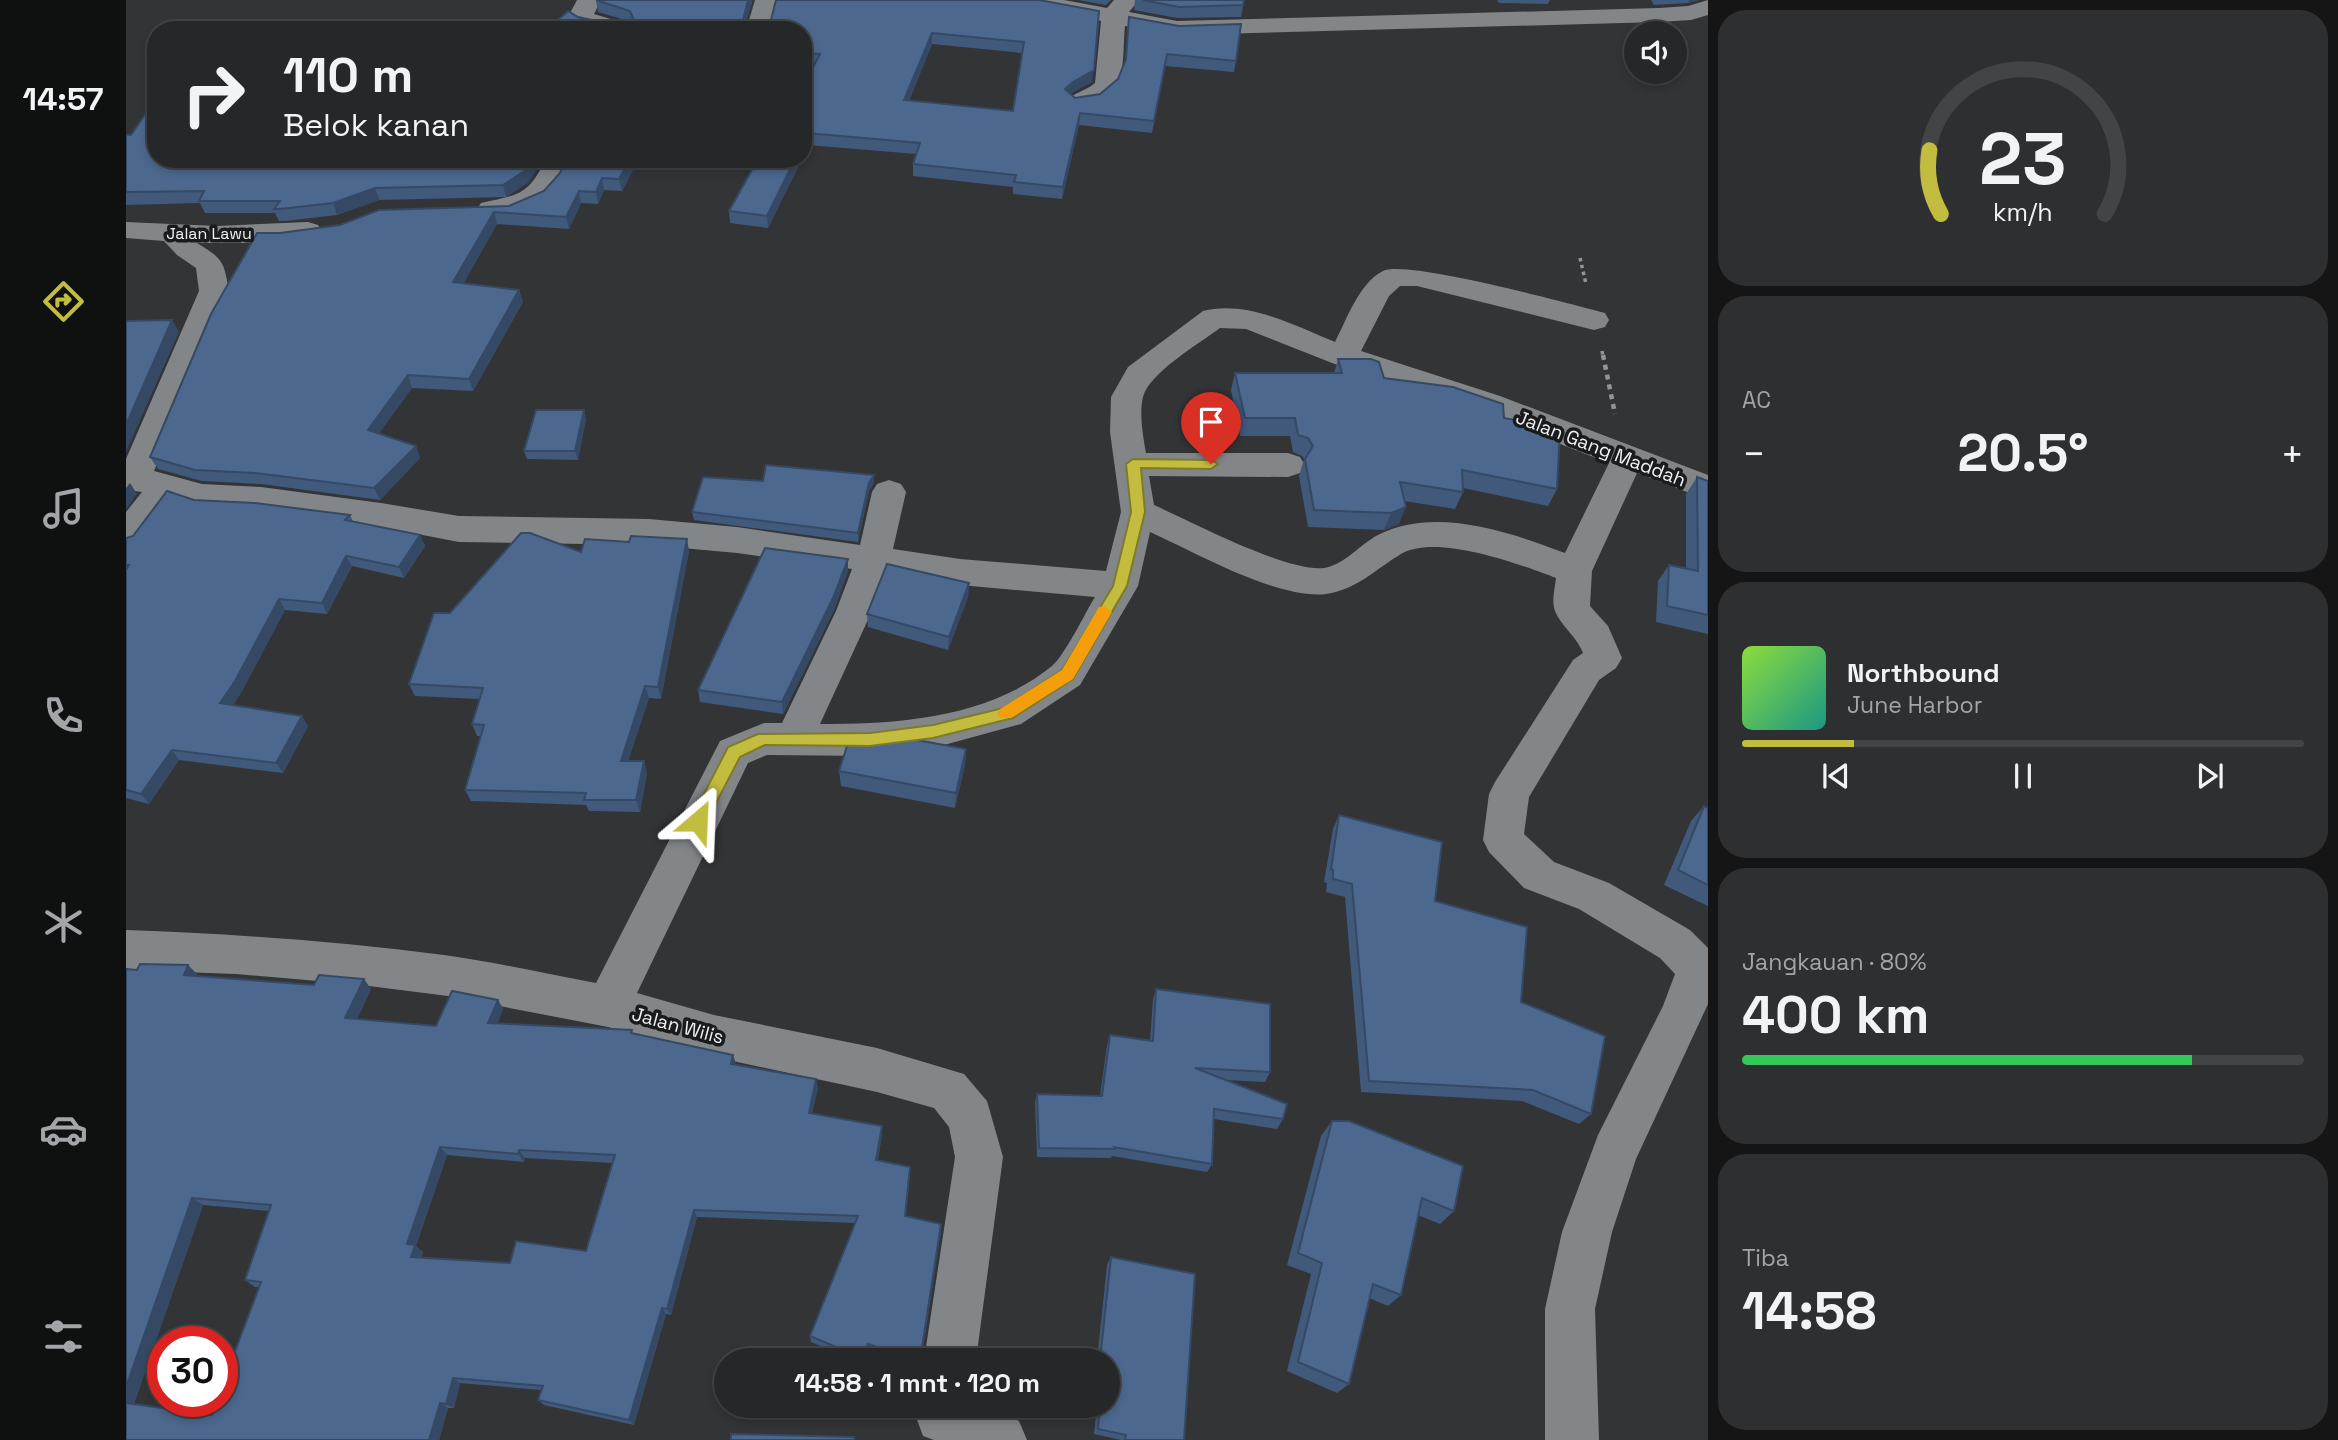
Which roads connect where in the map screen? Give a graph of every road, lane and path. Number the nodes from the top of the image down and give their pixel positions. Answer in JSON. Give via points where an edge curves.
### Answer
{"nodes":[{"id":1,"x":589,"y":0,"type":"edge"},
{"id":2,"x":767,"y":0,"type":"edge"},
{"id":3,"x":1025,"y":0,"type":"edge"},
{"id":4,"x":1121,"y":7,"type":"edge"},
{"id":5,"x":1708,"y":7,"type":"edge"},
{"id":6,"x":593,"y":21,"type":"edge"},
{"id":7,"x":761,"y":21,"type":"edge"},
{"id":8,"x":1080,"y":101,"type":"edge"},
{"id":9,"x":556,"y":168,"type":"edge"},
{"id":10,"x":471,"y":211,"type":"edge"},
{"id":11,"x":332,"y":228,"type":"edge"},
{"id":12,"x":126,"y":230,"type":"edge"},
{"id":13,"x":173,"y":234,"type":"junction"},
{"id":14,"x":1580,"y":258,"type":"dead end"},
{"id":15,"x":1594,"y":320,"type":"junction"},
{"id":16,"x":1343,"y":356,"type":"junction"},
{"id":17,"x":1627,"y":459,"type":"junction"},
{"id":18,"x":1133,"y":464,"type":"junction"},
{"id":19,"x":1288,"y":465,"type":"dead end"},
{"id":20,"x":141,"y":481,"type":"edge"},
{"id":21,"x":1708,"y":488,"type":"edge"},
{"id":22,"x":890,"y":492,"type":"dead end"},
{"id":23,"x":1138,"y":512,"type":"junction"},
{"id":24,"x":126,"y":536,"type":"edge"},
{"id":25,"x":874,"y":558,"type":"junction"},
{"id":26,"x":1574,"y":571,"type":"junction"},
{"id":27,"x":1120,"y":586,"type":"junction"},
{"id":28,"x":794,"y":739,"type":"junction"},
{"id":29,"x":126,"y":950,"type":"edge"},
{"id":30,"x":1704,"y":962,"type":"edge"},
{"id":31,"x":608,"y":1006,"type":"junction"},
{"id":32,"x":952,"y":1348,"type":"edge"},
{"id":33,"x":940,"y":1421,"type":"edge"},
{"id":34,"x":1000,"y":1440,"type":"edge"},
{"id":35,"x":1572,"y":1440,"type":"edge"}],
"edges":[{"from":1,"to":6,"type":"street","via":[[580,17]]},
{"from":2,"to":7,"type":"street"},
{"from":3,"to":4,"type":"street"},
{"from":4,"to":5,"type":"street","via":[[1177,28],[1646,16]]},
{"from":4,"to":8,"type":"street","via":[[1107,85]]},
{"from":9,"to":10,"type":"street","via":[[546,187],[530,201],[511,208]]},
{"from":11,"to":13,"type":"street","name":"Jalan Lawu"},
{"from":12,"to":13,"type":"street","name":"Jalan Lawu"},
{"from":13,"to":20,"type":"street","via":[[187,250],[210,264],[214,291]]},
{"from":14,"to":15,"type":"path"},
{"from":15,"to":16,"type":"street","via":[[1417,277],[1393,277],[1377,291]]},
{"from":15,"to":17,"type":"path"},
{"from":16,"to":17,"type":"street","name":"Jalan Gang Maddah","via":[[1489,404]]},
{"from":16,"to":18,"type":"street","name":"Jalan Gang Maddah","via":[[1250,320],[1214,318],[1139,374],[1127,397],[1126,432]]},
{"from":17,"to":21,"type":"street","name":"Jalan Gang Maddah"},
{"from":17,"to":26,"type":"street"},
{"from":18,"to":19,"type":"street"},
{"from":18,"to":23,"type":"street","name":"Jalan Gang Maddah"},
{"from":20,"to":24,"type":"street","via":[[154,502]]},
{"from":20,"to":25,"type":"street","via":[[201,496],[261,499],[459,529],[649,532]]},
{"from":22,"to":25,"type":"street"},
{"from":23,"to":26,"type":"street","via":[[1284,577],[1325,581],[1353,571],[1390,544],[1415,535],[1456,536],[1525,552]]},
{"from":23,"to":27,"type":"street","name":"Jalan Gang Maddah"},
{"from":25,"to":27,"type":"street","via":[[960,572]]},
{"from":25,"to":28,"type":"street"},
{"from":26,"to":30,"type":"street","via":[[1572,607],[1595,636],[1603,658],[1587,670],[1509,794],[1503,840],[1539,875],[1594,896]]},
{"from":27,"to":28,"type":"street","name":"Jalan Gang Maddah","via":[[1067,675],[1007,713],[933,732],[870,740]]},
{"from":28,"to":31,"type":"street","name":"Jalan Gang Maddah","via":[[764,738],[734,752]]},
{"from":29,"to":31,"type":"street","name":"Jalan Wilis","via":[[353,964],[448,976]]},
{"from":30,"to":35,"type":"street","via":[[1615,1152],[1587,1232],[1570,1309]]},
{"from":31,"to":32,"type":"street","name":"Jalan Wilis","via":[[714,1036],[877,1070],[948,1090],[970,1117],[979,1157]]},
{"from":33,"to":34,"type":"street"}]}
